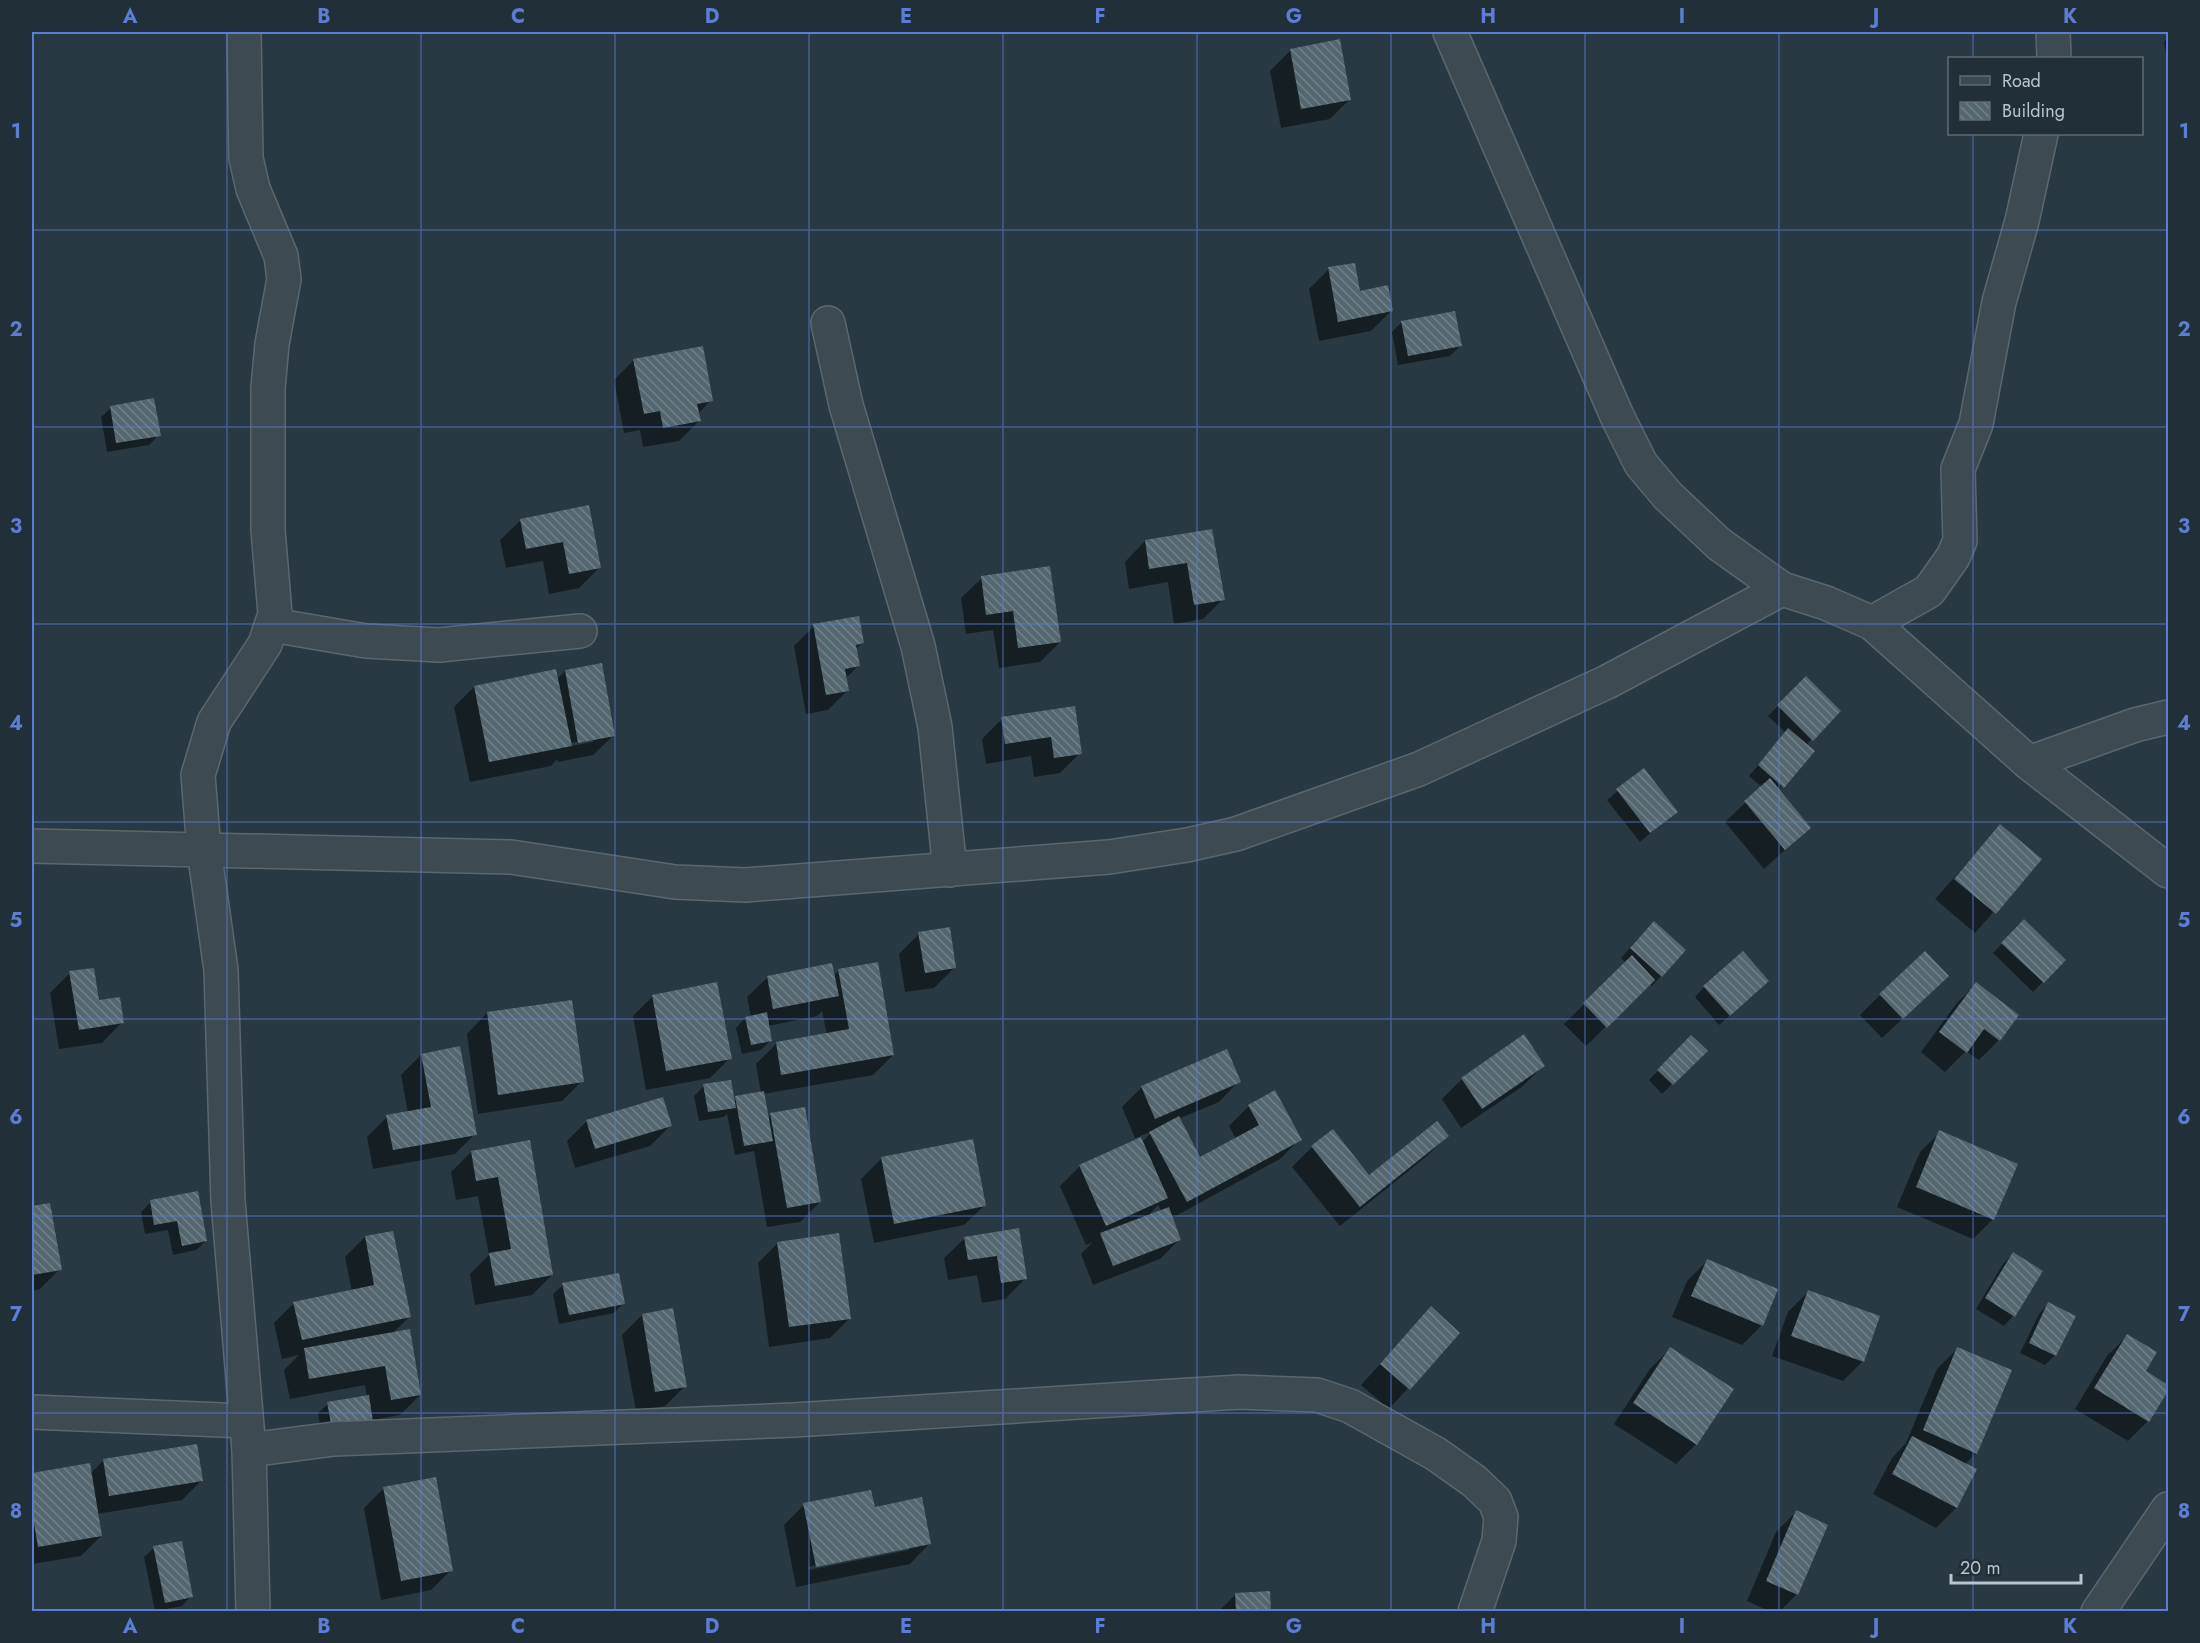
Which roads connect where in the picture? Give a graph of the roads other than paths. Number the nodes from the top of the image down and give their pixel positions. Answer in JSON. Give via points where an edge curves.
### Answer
{"nodes":[{"id":1,"x":244,"y":32,"type":"edge"},
{"id":2,"x":1450,"y":32,"type":"edge"},
{"id":3,"x":2053,"y":32,"type":"edge"},
{"id":4,"x":2054,"y":57,"type":"edge"},
{"id":5,"x":2041,"y":135,"type":"edge"},
{"id":6,"x":828,"y":323,"type":"dead end"},
{"id":7,"x":1782,"y":589,"type":"junction"},
{"id":8,"x":1872,"y":623,"type":"junction"},
{"id":9,"x":272,"y":625,"type":"junction"},
{"id":10,"x":580,"y":632,"type":"dead end"},
{"id":11,"x":2169,"y":717,"type":"edge"},
{"id":12,"x":2029,"y":763,"type":"junction"},
{"id":13,"x":32,"y":846,"type":"edge"},
{"id":14,"x":204,"y":850,"type":"junction"},
{"id":15,"x":950,"y":870,"type":"junction"},
{"id":16,"x":2169,"y":871,"type":"edge"},
{"id":17,"x":32,"y":1412,"type":"edge"},
{"id":18,"x":247,"y":1435,"type":"junction"},
{"id":19,"x":2169,"y":1509,"type":"edge"},
{"id":20,"x":253,"y":1611,"type":"edge"},
{"id":21,"x":1476,"y":1611,"type":"edge"},
{"id":22,"x":2098,"y":1611,"type":"edge"}],
"edges":[{"from":1,"to":9,"type":"street","via":[[246,158],[253,189],[281,256],[284,279],[268,388],[268,530],[275,614]]},
{"from":2,"to":7,"type":"street","via":[[1641,464],[1668,496],[1719,544]]},
{"from":3,"to":4,"type":"street"},
{"from":5,"to":8,"type":"street","via":[[1996,314],[1976,424],[1958,470],[1960,541],[1929,591]]},
{"from":6,"to":15,"type":"street","via":[[846,405],[918,645],[935,727]]},
{"from":7,"to":8,"type":"street"},
{"from":7,"to":15,"type":"street","via":[[1607,682],[1419,769],[1236,834],[1109,857]]},
{"from":8,"to":12,"type":"street"},
{"from":9,"to":10,"type":"street","via":[[366,641],[439,645]]},
{"from":9,"to":14,"type":"street","via":[[266,644],[214,723],[201,759],[199,799]]},
{"from":11,"to":12,"type":"street","via":[[2135,725]]},
{"from":12,"to":16,"type":"street"},
{"from":13,"to":14,"type":"street"},
{"from":14,"to":15,"type":"street","via":[[511,857],[675,882],[745,885]]},
{"from":14,"to":18,"type":"street","via":[[221,970],[228,1201]]},
{"from":17,"to":18,"type":"street"},
{"from":18,"to":20,"type":"street"},
{"from":18,"to":21,"type":"street","via":[[334,1439],[794,1420],[1239,1392],[1317,1395],[1350,1406],[1436,1454],[1495,1501],[1501,1517],[1498,1541]]},
{"from":19,"to":22,"type":"street"}]}
